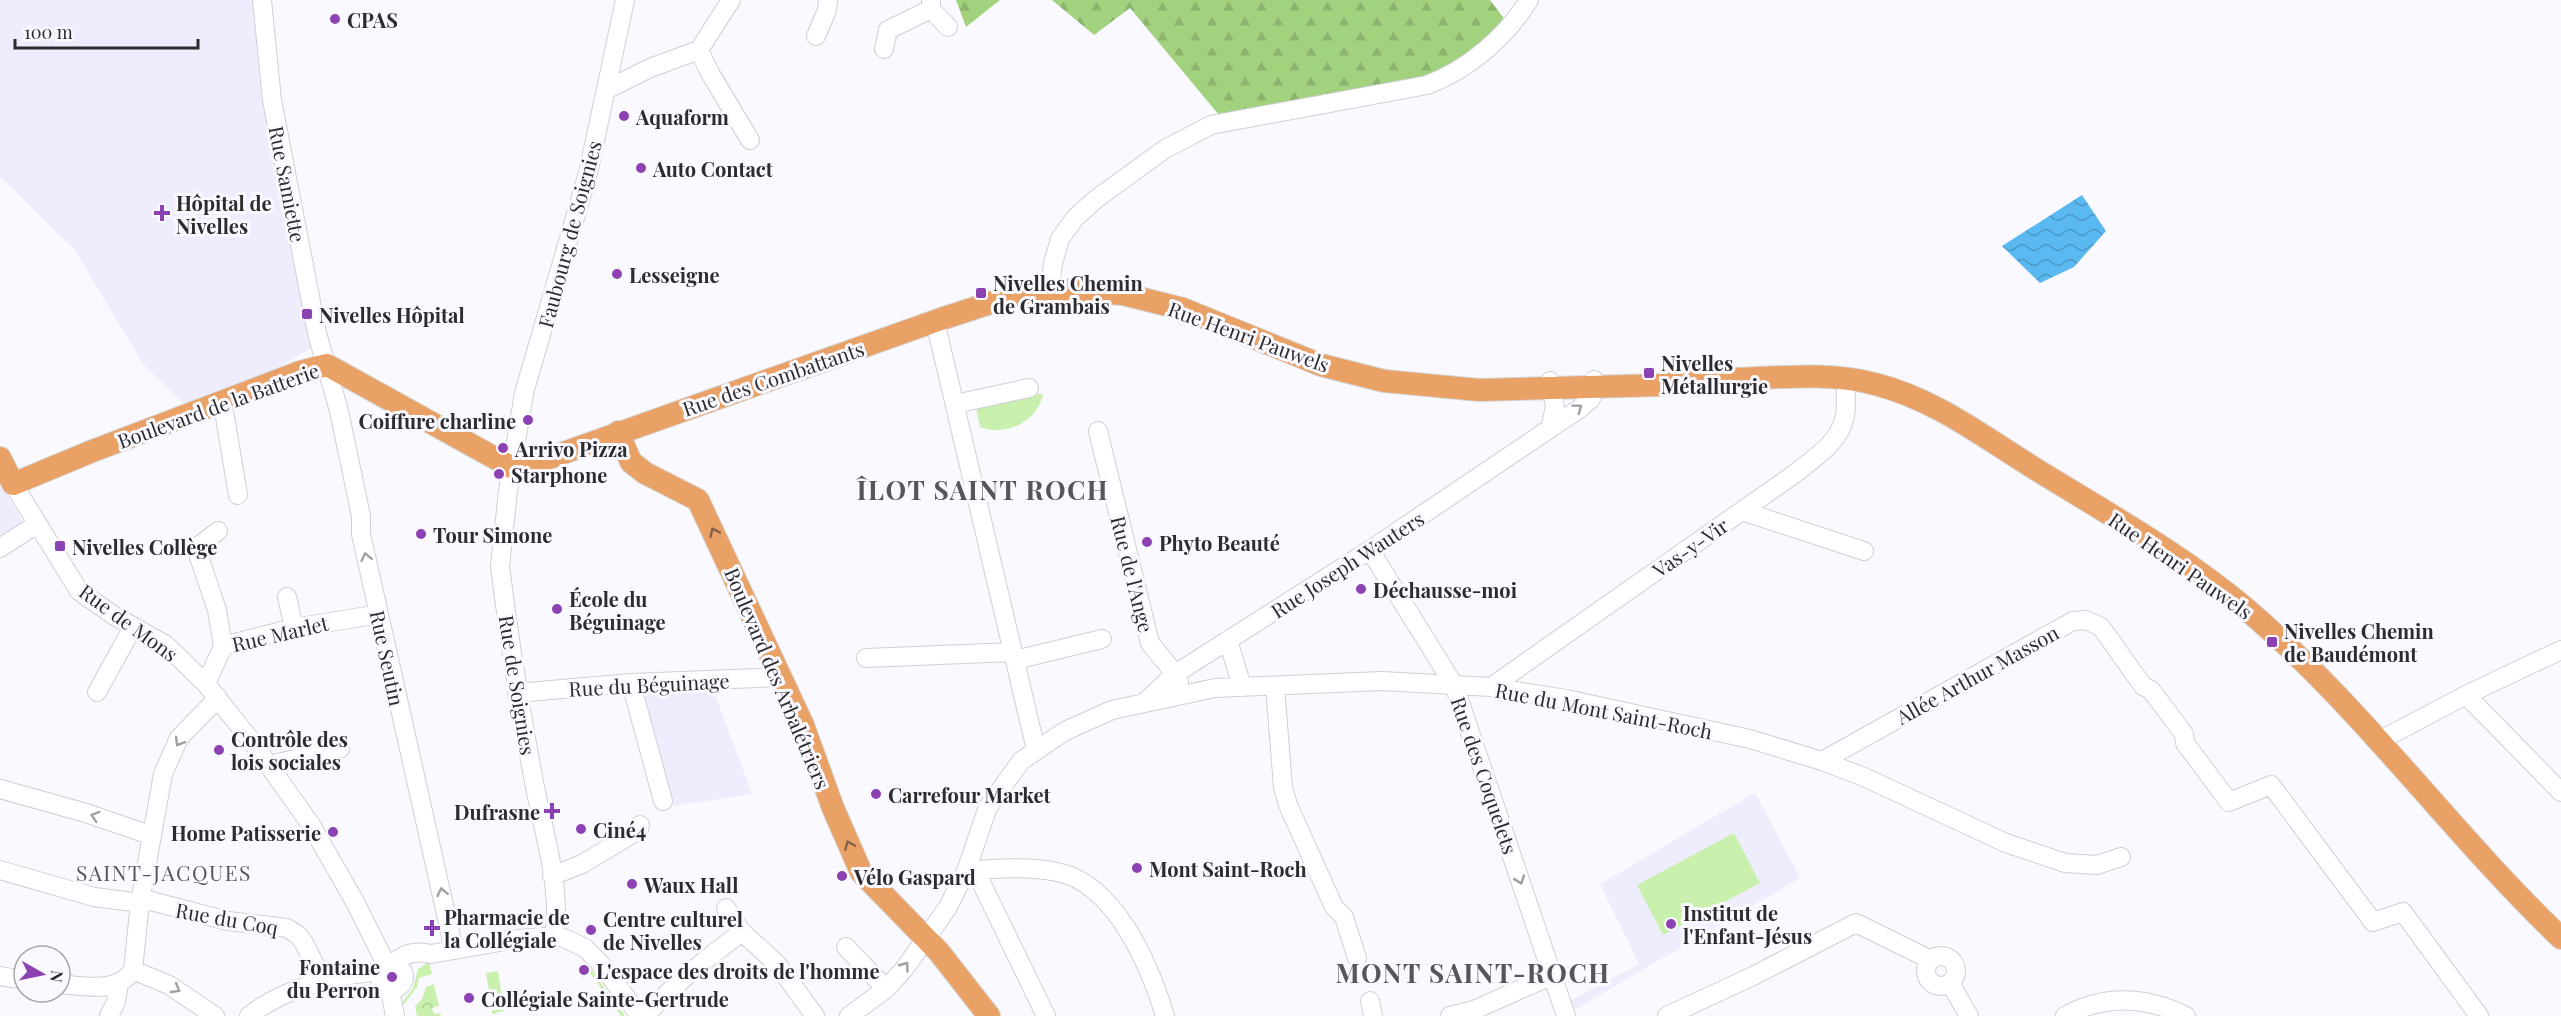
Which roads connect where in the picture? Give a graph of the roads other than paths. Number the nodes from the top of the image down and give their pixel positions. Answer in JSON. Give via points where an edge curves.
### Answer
{"nodes":[{"id":1,"x":262,"y":0,"type":"edge"},
{"id":2,"x":626,"y":0,"type":"edge"},
{"id":3,"x":731,"y":0,"type":"edge"},
{"id":4,"x":828,"y":0,"type":"edge"},
{"id":5,"x":1529,"y":0,"type":"edge"},
{"id":6,"x":931,"y":4,"type":"edge"},
{"id":7,"x":948,"y":27,"type":"dead end"},
{"id":8,"x":816,"y":36,"type":"dead end"},
{"id":9,"x":884,"y":49,"type":"dead end"},
{"id":10,"x":699,"y":50,"type":"junction"},
{"id":11,"x":606,"y":90,"type":"junction"},
{"id":12,"x":750,"y":140,"type":"dead end"},
{"id":13,"x":1042,"y":290,"type":"junction"},
{"id":14,"x":935,"y":321,"type":"junction"},
{"id":15,"x":327,"y":365,"type":"junction"},
{"id":16,"x":1846,"y":379,"type":"junction"},
{"id":17,"x":1594,"y":384,"type":"junction"},
{"id":18,"x":1550,"y":385,"type":"junction"},
{"id":19,"x":1029,"y":388,"type":"dead end"},
{"id":20,"x":221,"y":404,"type":"junction"},
{"id":21,"x":955,"y":404,"type":"junction"},
{"id":22,"x":1550,"y":429,"type":"junction"},
{"id":23,"x":1098,"y":431,"type":"dead end"},
{"id":24,"x":618,"y":432,"type":"junction"},
{"id":25,"x":0,"y":458,"type":"edge"},
{"id":26,"x":512,"y":467,"type":"junction"},
{"id":27,"x":13,"y":484,"type":"junction"},
{"id":28,"x":238,"y":495,"type":"dead end"},
{"id":29,"x":1742,"y":511,"type":"junction"},
{"id":30,"x":36,"y":524,"type":"junction"},
{"id":31,"x":218,"y":531,"type":"dead end"},
{"id":32,"x":0,"y":548,"type":"edge"},
{"id":33,"x":1370,"y":550,"type":"junction"},
{"id":34,"x":1864,"y":551,"type":"dead end"},
{"id":35,"x":287,"y":597,"type":"dead end"},
{"id":36,"x":379,"y":614,"type":"junction"},
{"id":37,"x":133,"y":627,"type":"junction"},
{"id":38,"x":294,"y":628,"type":"junction"},
{"id":39,"x":1102,"y":639,"type":"dead end"},
{"id":40,"x":1228,"y":640,"type":"junction"},
{"id":41,"x":223,"y":646,"type":"junction"},
{"id":42,"x":2561,"y":650,"type":"edge"},
{"id":43,"x":1014,"y":656,"type":"junction"},
{"id":44,"x":866,"y":658,"type":"dead end"},
{"id":45,"x":1200,"y":658,"type":"junction"},
{"id":46,"x":1176,"y":674,"type":"junction"},
{"id":47,"x":780,"y":677,"type":"junction"},
{"id":48,"x":631,"y":683,"type":"junction"},
{"id":49,"x":1454,"y":685,"type":"junction"},
{"id":50,"x":1275,"y":686,"type":"junction"},
{"id":51,"x":1242,"y":687,"type":"junction"},
{"id":52,"x":1491,"y":687,"type":"junction"},
{"id":53,"x":1207,"y":690,"type":"junction"},
{"id":54,"x":212,"y":691,"type":"junction"},
{"id":55,"x":97,"y":692,"type":"dead end"},
{"id":56,"x":518,"y":693,"type":"junction"},
{"id":57,"x":1184,"y":694,"type":"junction"},
{"id":58,"x":2466,"y":695,"type":"junction"},
{"id":59,"x":1141,"y":703,"type":"junction"},
{"id":60,"x":2379,"y":741,"type":"junction"},
{"id":61,"x":340,"y":749,"type":"dead end"},
{"id":62,"x":1036,"y":750,"type":"junction"},
{"id":63,"x":1822,"y":761,"type":"junction"},
{"id":64,"x":269,"y":765,"type":"junction"},
{"id":65,"x":0,"y":789,"type":"edge"},
{"id":66,"x":2561,"y":792,"type":"edge"},
{"id":67,"x":663,"y":801,"type":"dead end"},
{"id":68,"x":640,"y":825,"type":"dead end"},
{"id":69,"x":150,"y":835,"type":"junction"},
{"id":70,"x":2121,"y":857,"type":"dead end"},
{"id":71,"x":0,"y":870,"type":"edge"},
{"id":72,"x":970,"y":871,"type":"junction"},
{"id":73,"x":552,"y":876,"type":"junction"},
{"id":74,"x":140,"y":902,"type":"junction"},
{"id":75,"x":726,"y":908,"type":"dead end"},
{"id":76,"x":742,"y":932,"type":"junction"},
{"id":77,"x":554,"y":934,"type":"junction"},
{"id":78,"x":2561,"y":938,"type":"edge"},
{"id":79,"x":924,"y":939,"type":"junction"},
{"id":80,"x":846,"y":947,"type":"dead end"},
{"id":81,"x":454,"y":950,"type":"junction"},
{"id":82,"x":1357,"y":958,"type":"dead end"},
{"id":83,"x":133,"y":970,"type":"junction"},
{"id":84,"x":391,"y":974,"type":"junction"},
{"id":85,"x":1553,"y":975,"type":"junction"},
{"id":86,"x":323,"y":981,"type":"junction"},
{"id":87,"x":119,"y":983,"type":"junction"},
{"id":88,"x":72,"y":985,"type":"edge"},
{"id":89,"x":886,"y":989,"type":"junction"},
{"id":90,"x":109,"y":1016,"type":"edge"},
{"id":91,"x":215,"y":1016,"type":"edge"},
{"id":92,"x":249,"y":1016,"type":"edge"},
{"id":93,"x":395,"y":1016,"type":"edge"},
{"id":94,"x":640,"y":1016,"type":"edge"},
{"id":95,"x":645,"y":1016,"type":"edge"},
{"id":96,"x":815,"y":1016,"type":"edge"},
{"id":97,"x":849,"y":1016,"type":"edge"},
{"id":98,"x":989,"y":1016,"type":"edge"},
{"id":99,"x":1046,"y":1016,"type":"edge"},
{"id":100,"x":1165,"y":1016,"type":"edge"},
{"id":101,"x":1450,"y":1016,"type":"edge"},
{"id":102,"x":1566,"y":1016,"type":"edge"},
{"id":103,"x":1667,"y":1016,"type":"edge"},
{"id":104,"x":1969,"y":1016,"type":"edge"},
{"id":105,"x":2065,"y":1016,"type":"edge"},
{"id":106,"x":2186,"y":1016,"type":"edge"},
{"id":107,"x":2479,"y":1016,"type":"edge"}],
"edges":[{"from":1,"to":15,"type":"street","name":"Rue Samiette","via":[[272,100],[317,333]]},
{"from":2,"to":11,"type":"street","name":"Faubourg de Soignies"},
{"from":3,"to":10,"type":"street"},
{"from":4,"to":8,"type":"street"},
{"from":5,"to":13,"type":"street","via":[[1478,56],[1438,81],[1210,126],[1165,149],[1075,218],[1060,239]]},
{"from":6,"to":7,"type":"street"},
{"from":6,"to":9,"type":"street","via":[[888,30]]},
{"from":10,"to":11,"type":"street"},
{"from":10,"to":12,"type":"street"},
{"from":11,"to":26,"type":"street","name":"Faubourg de Soignies","via":[[588,173],[524,393]]},
{"from":13,"to":14,"type":"main road","name":"Rue des Combattants"},
{"from":13,"to":18,"type":"main road","name":"Rue Henri Pauwels","via":[[1123,294],[1183,309],[1321,365],[1383,381],[1447,387],[1478,383]]},
{"from":14,"to":21,"type":"street"},
{"from":14,"to":24,"type":"main road","name":"Rue des Combattants"},
{"from":15,"to":20,"type":"main road","name":"Boulevard de la Batterie"},
{"from":15,"to":26,"type":"main road","name":"Boulevard de la Batterie"},
{"from":36,"to":15,"type":"street","name":"Rue Seutin","one_way":true},
{"from":16,"to":17,"type":"main road","name":"Rue Henri Pauwels","via":[[1659,378]]},
{"from":16,"to":29,"type":"street","name":"Vas-y-Vir","via":[[1845,416],[1839,432],[1824,450]]},
{"from":16,"to":60,"type":"main road","name":"Rue Henri Pauwels","via":[[1902,391],[1937,407],[2203,576],[2283,642]]},
{"from":17,"to":18,"type":"main road","name":"Rue Henri Pauwels"},
{"from":22,"to":17,"type":"street","name":"Rue Joseph Wauters","one_way":true,"via":[[1591,399]]},
{"from":18,"to":22,"type":"street","via":[[1555,407]]},
{"from":19,"to":21,"type":"street"},
{"from":20,"to":27,"type":"main road","name":"Boulevard de la Batterie"},
{"from":20,"to":28,"type":"street"},
{"from":21,"to":43,"type":"street"},
{"from":22,"to":33,"type":"street","name":"Rue Joseph Wauters"},
{"from":23,"to":46,"type":"street","name":"Rue de l'Ange","via":[[1150,643]]},
{"from":24,"to":26,"type":"main road","name":"Rue des Combattants","via":[[552,457]]},
{"from":47,"to":24,"type":"main road","name":"Boulevard des Arbalétriers","one_way":true,"via":[[698,500],[631,462]]},
{"from":25,"to":27,"type":"main road"},
{"from":26,"to":56,"type":"street","name":"Rue de Soignies","via":[[500,566]]},
{"from":27,"to":30,"type":"street","name":"Rue de Mons"},
{"from":29,"to":34,"type":"street"},
{"from":29,"to":52,"type":"street","name":"Vas-y-Vir"},
{"from":30,"to":32,"type":"street"},
{"from":30,"to":37,"type":"street","name":"Rue de Mons","via":[[79,591]]},
{"from":31,"to":41,"type":"street","via":[[196,548],[217,610]]},
{"from":33,"to":40,"type":"street","name":"Rue Joseph Wauters"},
{"from":33,"to":49,"type":"street","name":"Rue des Coquelets"},
{"from":35,"to":38,"type":"street"},
{"from":36,"to":38,"type":"street","name":"Rue Marlet"},
{"from":81,"to":36,"type":"street","name":"Rue Seutin","one_way":true},
{"from":37,"to":54,"type":"street","name":"Rue de Mons","via":[[166,645]]},
{"from":37,"to":55,"type":"street"},
{"from":38,"to":41,"type":"street","name":"Rue Marlet"},
{"from":39,"to":43,"type":"street"},
{"from":40,"to":45,"type":"street","name":"Rue Joseph Wauters"},
{"from":40,"to":51,"type":"street"},
{"from":41,"to":54,"type":"street","name":"Rue Marlet"},
{"from":42,"to":58,"type":"street"},
{"from":43,"to":44,"type":"street"},
{"from":43,"to":62,"type":"street"},
{"from":45,"to":46,"type":"street","name":"Rue Joseph Wauters"},
{"from":45,"to":53,"type":"street"},
{"from":46,"to":57,"type":"street","name":"Rue de l'Ange"},
{"from":46,"to":59,"type":"street","name":"Rue Joseph Wauters"},
{"from":47,"to":48,"type":"street","name":"Rue du Béguinage"},
{"from":79,"to":47,"type":"main road","name":"Boulevard des Arbalétriers","one_way":true,"via":[[861,872],[803,724]]},
{"from":48,"to":56,"type":"street","name":"Rue du Béguinage"},
{"from":48,"to":67,"type":"street"},
{"from":49,"to":50,"type":"street","name":"Rue du Mont Saint-Roch","via":[[1382,681]]},
{"from":49,"to":52,"type":"street","name":"Rue du Mont Saint-Roch"},
{"from":49,"to":85,"type":"street","name":"Rue des Coquelets","one_way":true},
{"from":50,"to":51,"type":"street","name":"Rue du Mont Saint-Roch"},
{"from":50,"to":82,"type":"street","via":[[1288,805],[1334,906],[1344,917]]},
{"from":51,"to":53,"type":"street","name":"Rue du Mont Saint-Roch"},
{"from":52,"to":63,"type":"street","name":"Rue du Mont Saint-Roch","via":[[1750,739]]},
{"from":53,"to":57,"type":"street","name":"Rue du Mont Saint-Roch"},
{"from":54,"to":64,"type":"street","name":"Rue de Mons"},
{"from":54,"to":69,"type":"street","one_way":true,"via":[[179,738],[163,774]]},
{"from":56,"to":73,"type":"street","name":"Rue de Soignies"},
{"from":57,"to":59,"type":"street","name":"Rue du Mont Saint-Roch"},
{"from":58,"to":60,"type":"street"},
{"from":58,"to":66,"type":"street"},
{"from":59,"to":62,"type":"street","name":"Rue du Mont Saint-Roch","via":[[1083,721]]},
{"from":60,"to":78,"type":"main road","name":"Rue Henri Pauwels"},
{"from":61,"to":64,"type":"street"},
{"from":62,"to":72,"type":"street","name":"Rue du Mont Saint-Roch","via":[[1022,761],[988,807]]},
{"from":63,"to":70,"type":"street","name":"Rue du Mont Saint-Roch","via":[[1996,839],[2055,859],[2097,865]]},
{"from":63,"to":107,"type":"street","name":"Allée Arthur Masson","via":[[2073,621],[2086,620],[2101,627],[2143,686],[2151,690],[2229,802],[2271,785],[2373,922],[2403,912]]},
{"from":64,"to":84,"type":"street","name":"Rue de Mons","via":[[311,825]]},
{"from":69,"to":65,"type":"street","one_way":true},
{"from":68,"to":73,"type":"street","via":[[639,830],[582,864]]},
{"from":69,"to":74,"type":"street"},
{"from":71,"to":74,"type":"street","name":"Rue du Coq","via":[[94,897]]},
{"from":72,"to":79,"type":"street","name":"Rue du Mont Saint-Roch"},
{"from":72,"to":99,"type":"street"},
{"from":72,"to":100,"type":"street","via":[[1058,872],[1098,893],[1143,958]]},
{"from":73,"to":77,"type":"street","name":"Rue de Soignies"},
{"from":74,"to":83,"type":"street"},
{"from":74,"to":86,"type":"street","name":"Rue du Coq","via":[[151,901],[228,921],[287,928],[298,935]]},
{"from":75,"to":76,"type":"street"},
{"from":76,"to":95,"type":"street","via":[[699,964]]},
{"from":76,"to":96,"type":"street","via":[[777,964]]},
{"from":77,"to":81,"type":"street"},
{"from":77,"to":94,"type":"street","via":[[585,948]]},
{"from":89,"to":79,"type":"street","name":"Rue du Mont Saint-Roch","one_way":true},
{"from":79,"to":98,"type":"main road","name":"Boulevard des Arbalétriers","via":[[939,952]]},
{"from":80,"to":89,"type":"street"},
{"from":81,"to":84,"type":"street","via":[[431,954],[414,966]]},
{"from":83,"to":87,"type":"street"},
{"from":83,"to":91,"type":"street","one_way":true,"via":[[169,985]]},
{"from":84,"to":86,"type":"street","via":[[363,972]]},
{"from":84,"to":93,"type":"street","name":"Rue de Mons"},
{"from":85,"to":101,"type":"street","via":[[1474,1010]]},
{"from":85,"to":102,"type":"street","name":"Rue des Coquelets"},
{"from":86,"to":92,"type":"street","via":[[280,998]]},
{"from":87,"to":88,"type":"street","via":[[105,987]]},
{"from":87,"to":90,"type":"street"},
{"from":89,"to":97,"type":"street","name":"Rue du Mont Saint-Roch"},
{"from":103,"to":104,"type":"street","via":[[1856,923],[1931,960],[1926,969],[1929,980],[1938,986],[1950,983]]},
{"from":105,"to":106,"type":"street","via":[[2097,1002],[2119,1000],[2151,1003]]}]}
